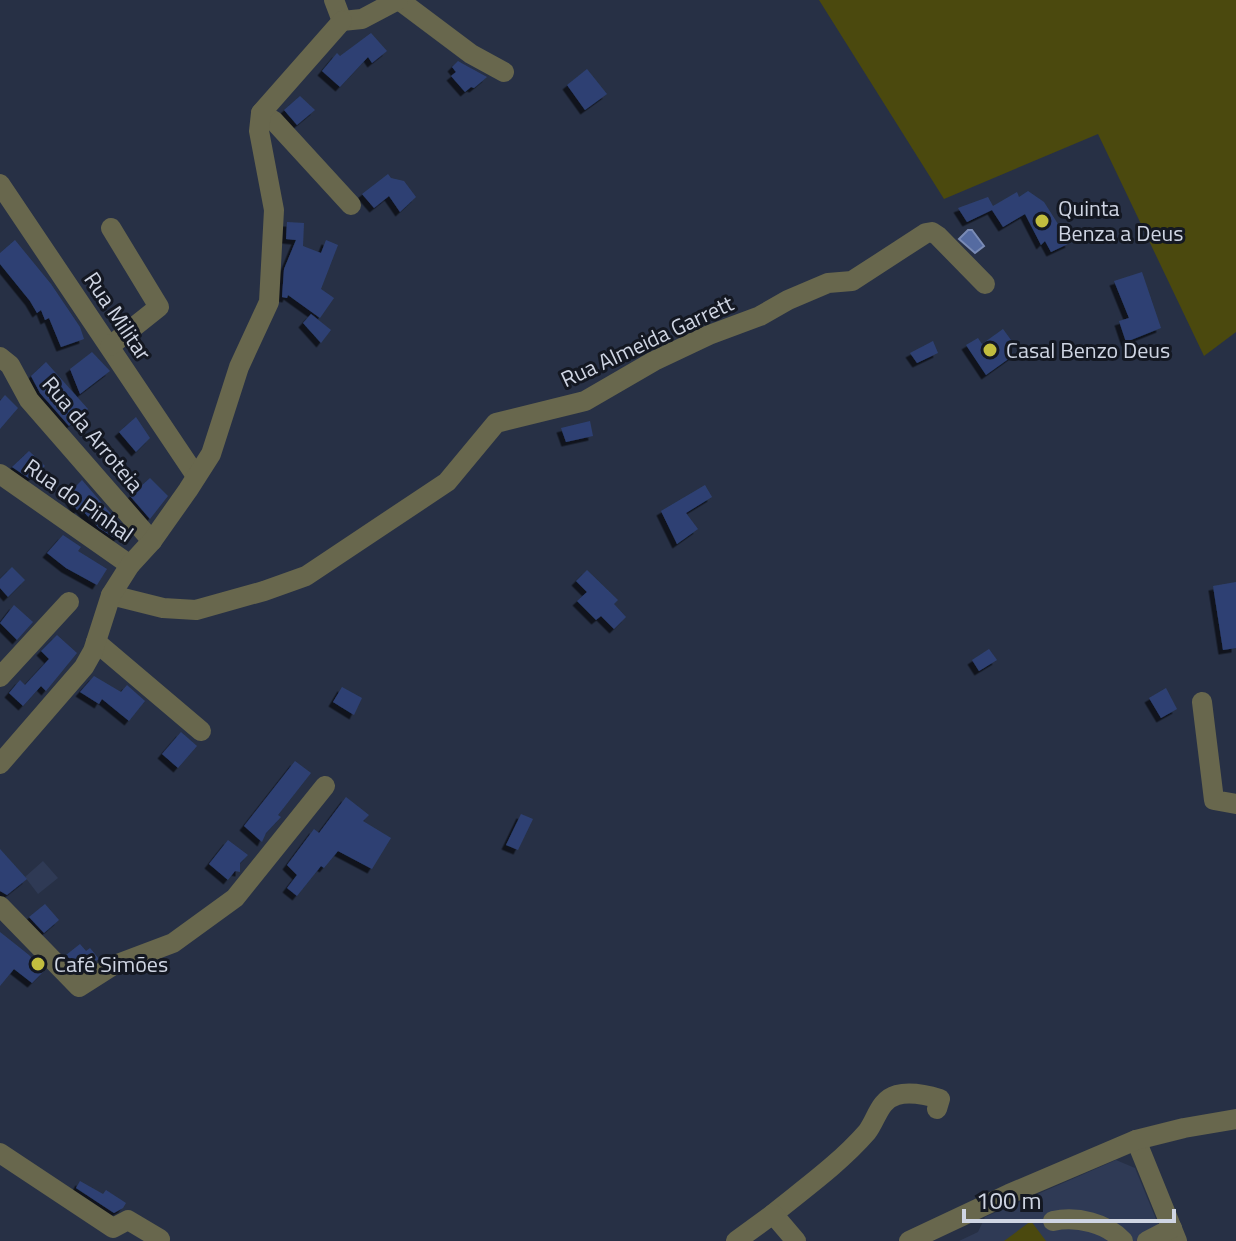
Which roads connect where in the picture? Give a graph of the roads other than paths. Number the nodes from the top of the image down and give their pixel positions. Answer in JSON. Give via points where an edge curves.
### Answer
{"nodes":[{"id":1,"x":334,"y":0,"type":"edge"},
{"id":2,"x":399,"y":0,"type":"edge"},
{"id":3,"x":342,"y":21,"type":"junction"},
{"id":4,"x":504,"y":72,"type":"dead end"},
{"id":5,"x":261,"y":113,"type":"junction"},
{"id":6,"x":3,"y":193,"type":"edge"},
{"id":7,"x":351,"y":205,"type":"dead end"},
{"id":8,"x":111,"y":228,"type":"dead end"},
{"id":9,"x":985,"y":284,"type":"dead end"},
{"id":10,"x":110,"y":346,"type":"junction"},
{"id":11,"x":0,"y":357,"type":"edge"},
{"id":12,"x":0,"y":474,"type":"edge"},
{"id":13,"x":196,"y":476,"type":"junction"},
{"id":14,"x":152,"y":541,"type":"junction"},
{"id":15,"x":130,"y":565,"type":"junction"},
{"id":16,"x":111,"y":595,"type":"junction"},
{"id":17,"x":69,"y":602,"type":"dead end"},
{"id":18,"x":96,"y":642,"type":"junction"},
{"id":19,"x":0,"y":677,"type":"edge"},
{"id":20,"x":1202,"y":702,"type":"dead end"},
{"id":21,"x":201,"y":731,"type":"dead end"},
{"id":22,"x":0,"y":764,"type":"edge"},
{"id":23,"x":325,"y":786,"type":"dead end"},
{"id":24,"x":1236,"y":804,"type":"edge"},
{"id":25,"x":2,"y":911,"type":"edge"},
{"id":26,"x":937,"y":1109,"type":"dead end"},
{"id":27,"x":1236,"y":1119,"type":"edge"},
{"id":28,"x":1136,"y":1140,"type":"junction"},
{"id":29,"x":0,"y":1153,"type":"edge"},
{"id":30,"x":773,"y":1214,"type":"junction"},
{"id":31,"x":1053,"y":1221,"type":"dead end"},
{"id":32,"x":1174,"y":1234,"type":"edge"},
{"id":33,"x":158,"y":1241,"type":"edge"},
{"id":34,"x":736,"y":1241,"type":"edge"},
{"id":35,"x":796,"y":1241,"type":"edge"},
{"id":36,"x":909,"y":1241,"type":"edge"},
{"id":37,"x":1123,"y":1241,"type":"edge"},
{"id":38,"x":1147,"y":1241,"type":"edge"}],
"edges":[{"from":1,"to":3,"type":"street"},
{"from":2,"to":3,"type":"street","via":[[362,19]]},
{"from":2,"to":4,"type":"street"},
{"from":3,"to":5,"type":"street"},
{"from":5,"to":7,"type":"street"},
{"from":5,"to":13,"type":"street","via":[[259,131],[274,210],[269,302],[239,367],[211,454]]},
{"from":6,"to":10,"type":"street","name":"Rua Militar"},
{"from":8,"to":10,"type":"street","via":[[159,307]]},
{"from":9,"to":16,"type":"street","name":"Rua Almeida Garrett","via":[[938,236],[926,233],[852,281],[828,283],[709,335],[585,401],[496,423],[447,482],[306,576],[196,610]]},
{"from":10,"to":13,"type":"street","name":"Rua Militar"},
{"from":11,"to":14,"type":"street","name":"Rua da Arroteia","via":[[29,400]]},
{"from":12,"to":15,"type":"street","name":"Rua do Pinhal"},
{"from":13,"to":14,"type":"street"},
{"from":14,"to":15,"type":"street"},
{"from":15,"to":16,"type":"street"},
{"from":16,"to":18,"type":"street"},
{"from":17,"to":19,"type":"street"},
{"from":18,"to":21,"type":"street"},
{"from":18,"to":22,"type":"street","via":[[71,683]]},
{"from":20,"to":24,"type":"street","via":[[1214,800]]},
{"from":23,"to":25,"type":"street","via":[[235,898],[173,943],[112,966],[79,987]]},
{"from":26,"to":30,"type":"street","via":[[940,1099],[896,1095],[882,1105],[852,1149]]},
{"from":27,"to":28,"type":"street"},
{"from":28,"to":32,"type":"street"},
{"from":28,"to":36,"type":"street"},
{"from":29,"to":33,"type":"street","via":[[113,1228],[128,1220]]},
{"from":30,"to":34,"type":"street"},
{"from":30,"to":35,"type":"street"},
{"from":31,"to":37,"type":"street","via":[[1085,1221],[1114,1231]]},
{"from":32,"to":38,"type":"street"}]}
